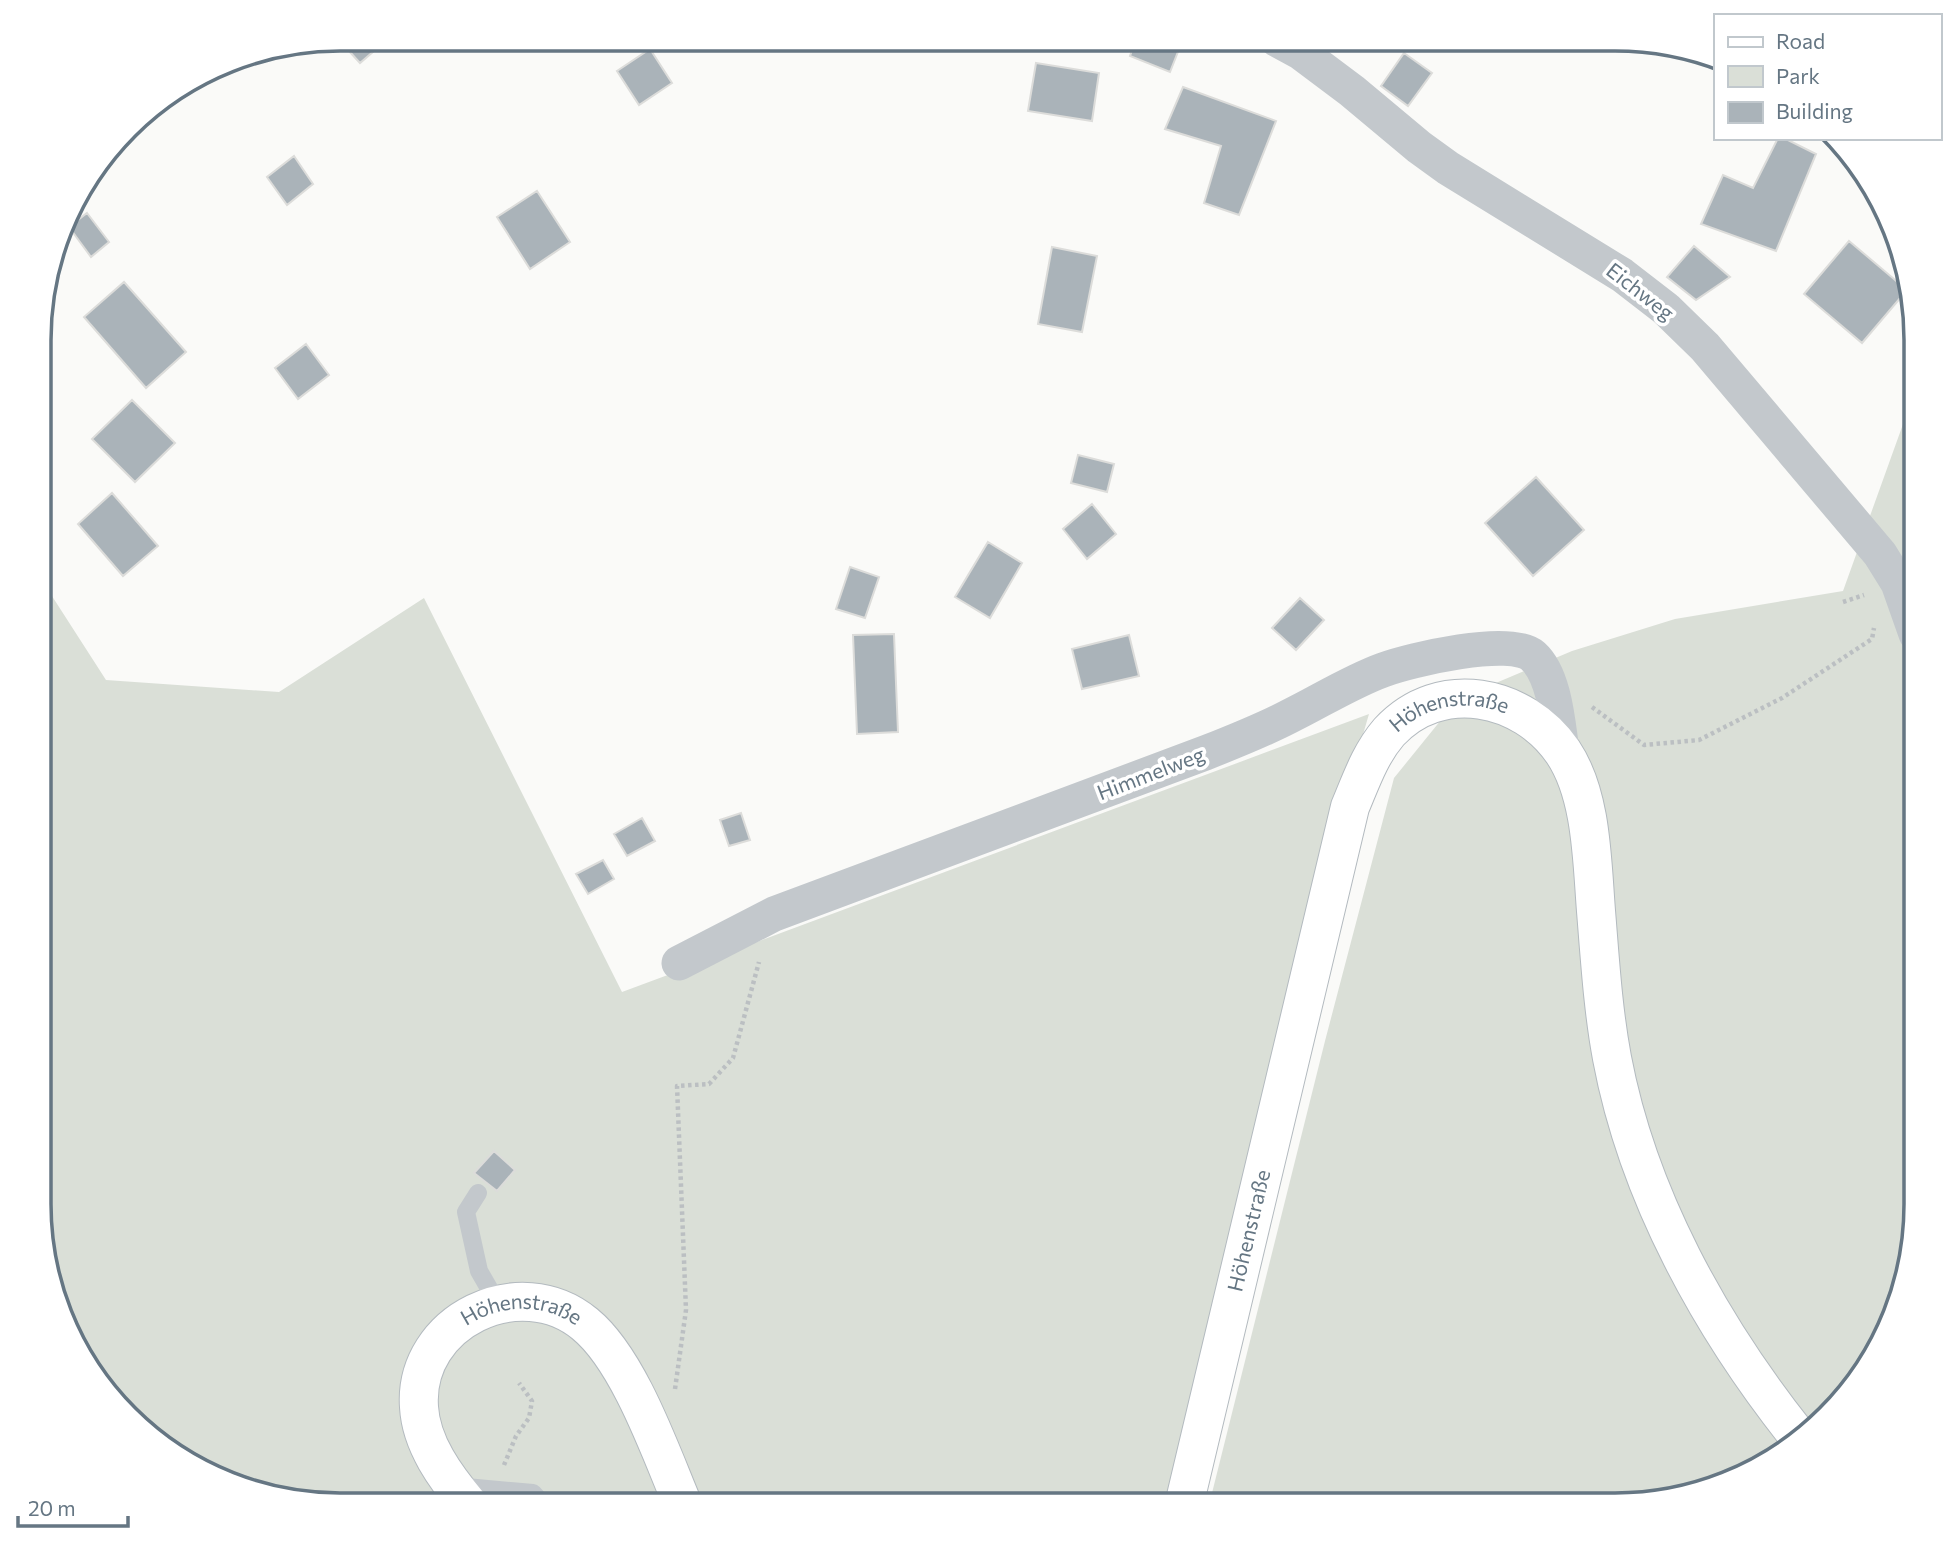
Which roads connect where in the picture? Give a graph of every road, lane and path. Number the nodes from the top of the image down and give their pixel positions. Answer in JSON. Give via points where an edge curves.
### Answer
{"nodes":[{"id":1,"x":1298,"y":51,"type":"edge"},
{"id":2,"x":1904,"y":600,"type":"edge"},
{"id":3,"x":1874,"y":626,"type":"dead end"},
{"id":4,"x":1552,"y":690,"type":"junction"},
{"id":5,"x":1562,"y":751,"type":"junction"},
{"id":6,"x":774,"y":914,"type":"junction"},
{"id":7,"x":678,"y":964,"type":"dead end"},
{"id":8,"x":478,"y":1193,"type":"dead end"},
{"id":9,"x":498,"y":1304,"type":"junction"},
{"id":10,"x":519,"y":1383,"type":"dead end"},
{"id":11,"x":674,"y":1392,"type":"dead end"},
{"id":12,"x":1794,"y":1431,"type":"edge"},
{"id":13,"x":507,"y":1489,"type":"junction"},
{"id":14,"x":459,"y":1493,"type":"edge"},
{"id":15,"x":481,"y":1493,"type":"edge"},
{"id":16,"x":533,"y":1493,"type":"edge"},
{"id":17,"x":678,"y":1493,"type":"edge"},
{"id":18,"x":1187,"y":1493,"type":"edge"}],
"edges":[{"from":1,"to":2,"type":"street","name":"Eichweg","via":[[1448,168],[1622,275],[1666,309],[1705,347],[1880,554]]},
{"from":3,"to":4,"type":"path","via":[[1872,639],[1835,665],[1699,740],[1644,745],[1570,691]]},
{"from":4,"to":5,"type":"street","name":"Himmelweg"},
{"from":4,"to":6,"type":"street","name":"Himmelweg","via":[[1533,656],[1518,649],[1457,652],[1401,663],[1205,753]]},
{"from":5,"to":12,"type":"street","name":"Höhenstraße","via":[[1577,781],[1590,837],[1612,1058],[1643,1167],[1686,1265],[1712,1311]]},
{"from":5,"to":18,"type":"street","name":"Höhenstraße","via":[[1533,720],[1515,709],[1497,702],[1458,699],[1407,717],[1371,758],[1350,807]]},
{"from":6,"to":7,"type":"street","name":"Himmelweg"},
{"from":6,"to":11,"type":"path","via":[[733,1058],[709,1084],[677,1086],[686,1310]]},
{"from":8,"to":9,"type":"lane","via":[[466,1212],[479,1271]]},
{"from":9,"to":14,"type":"street","name":"Höhenstraße","via":[[475,1312],[449,1330],[436,1344],[422,1376],[422,1426],[440,1466]]},
{"from":9,"to":17,"type":"street","name":"Höhenstraße","via":[[529,1301],[560,1308],[586,1324],[625,1375]]},
{"from":10,"to":13,"type":"path","via":[[532,1401],[529,1418],[503,1469]]},
{"from":13,"to":15,"type":"lane"},
{"from":13,"to":16,"type":"lane"}]}
